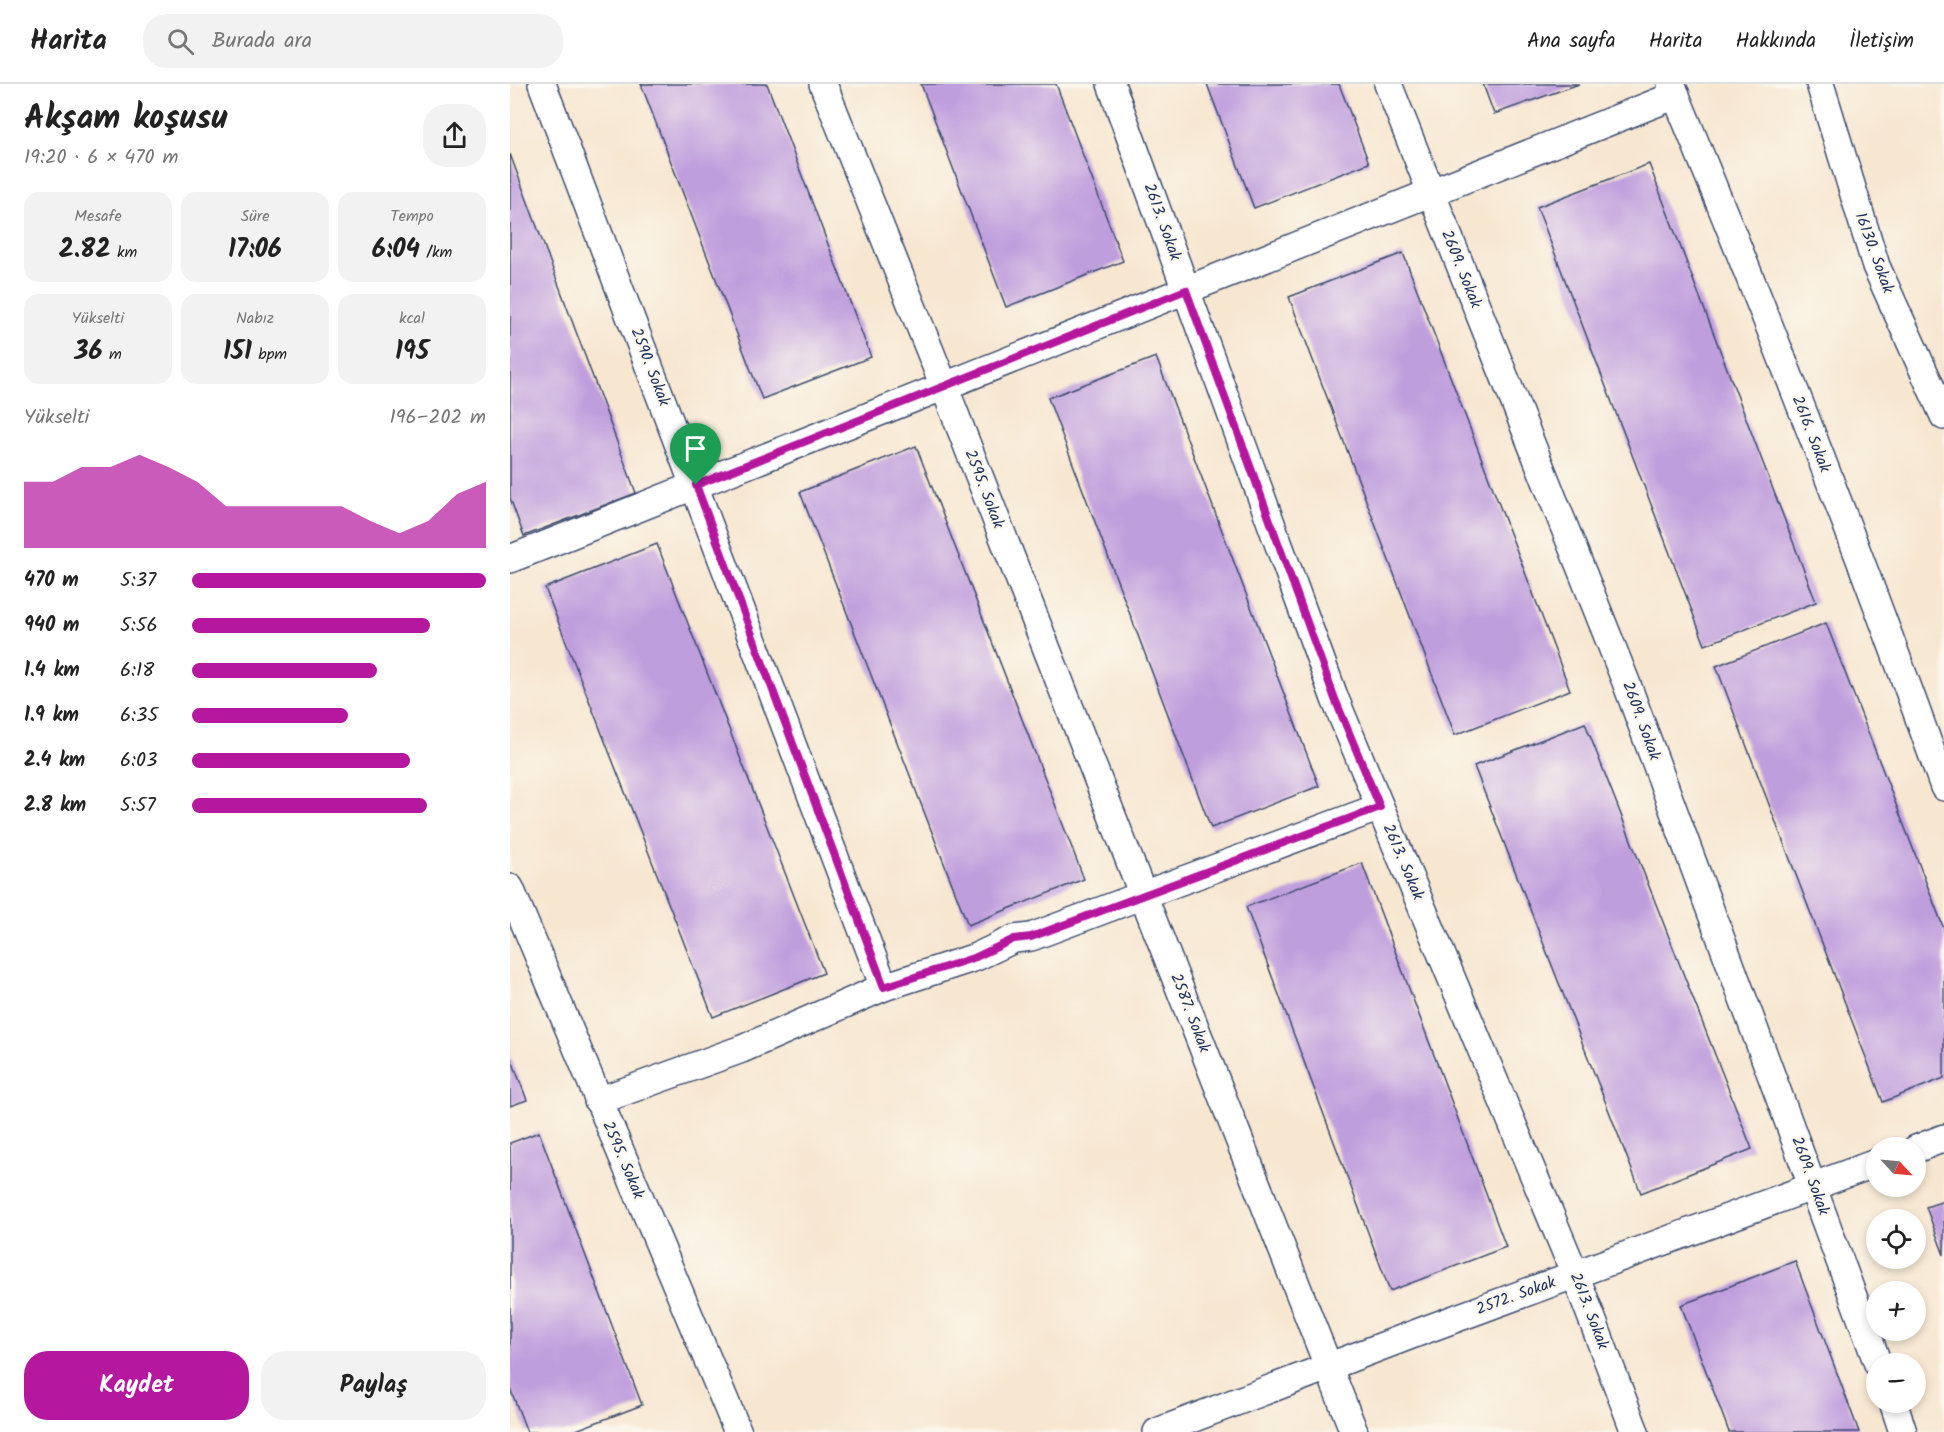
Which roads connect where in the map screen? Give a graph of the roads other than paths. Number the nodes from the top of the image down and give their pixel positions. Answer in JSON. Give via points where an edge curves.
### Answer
{"nodes":[{"id":1,"x":542,"y":84,"type":"edge"},
{"id":2,"x":823,"y":84,"type":"edge"},
{"id":3,"x":1111,"y":84,"type":"edge"},
{"id":4,"x":1388,"y":84,"type":"edge"},
{"id":5,"x":1820,"y":84,"type":"edge"},
{"id":6,"x":1674,"y":90,"type":"edge"},
{"id":7,"x":1430,"y":192,"type":"junction"},
{"id":8,"x":1186,"y":290,"type":"junction"},
{"id":9,"x":944,"y":386,"type":"junction"},
{"id":10,"x":1944,"y":416,"type":"edge"},
{"id":11,"x":696,"y":485,"type":"junction"},
{"id":12,"x":510,"y":560,"type":"edge"},
{"id":13,"x":1944,"y":787,"type":"edge"},
{"id":14,"x":1380,"y":807,"type":"junction"},
{"id":15,"x":510,"y":888,"type":"edge"},
{"id":16,"x":1143,"y":895,"type":"junction"},
{"id":17,"x":884,"y":987,"type":"junction"},
{"id":18,"x":598,"y":1101,"type":"junction"},
{"id":19,"x":1944,"y":1138,"type":"edge"},
{"id":20,"x":1926,"y":1145,"type":"edge"},
{"id":21,"x":1866,"y":1167,"type":"edge"},
{"id":22,"x":1814,"y":1186,"type":"junction"},
{"id":23,"x":1575,"y":1274,"type":"junction"},
{"id":24,"x":1874,"y":1353,"type":"edge"},
{"id":25,"x":1328,"y":1366,"type":"junction"},
{"id":26,"x":1897,"y":1413,"type":"edge"},
{"id":27,"x":738,"y":1432,"type":"edge"},
{"id":28,"x":1157,"y":1432,"type":"edge"},
{"id":29,"x":1354,"y":1432,"type":"edge"},
{"id":30,"x":1635,"y":1432,"type":"edge"},
{"id":31,"x":1904,"y":1432,"type":"edge"}],
"edges":[{"from":1,"to":11,"type":"street","name":"2590. Sokak"},
{"from":2,"to":9,"type":"street","name":"2595. Sokak"},
{"from":3,"to":8,"type":"street","name":"2613. Sokak"},
{"from":4,"to":7,"type":"street","name":"2609. Sokak"},
{"from":5,"to":10,"type":"street","name":"16130. Sokak","via":[[1876,266]]},
{"from":6,"to":7,"type":"street"},
{"from":6,"to":13,"type":"street","name":"2616. Sokak","via":[[1886,625]]},
{"from":7,"to":8,"type":"street"},
{"from":7,"to":22,"type":"street","name":"2609. Sokak","via":[[1626,682]]},
{"from":8,"to":9,"type":"street"},
{"from":8,"to":14,"type":"street","name":"2613. Sokak","via":[[1335,699]]},
{"from":9,"to":11,"type":"street"},
{"from":9,"to":16,"type":"street","name":"2595. Sokak"},
{"from":11,"to":12,"type":"street"},
{"from":11,"to":17,"type":"street","name":"2590. Sokak"},
{"from":14,"to":16,"type":"street"},
{"from":14,"to":23,"type":"street","name":"2613. Sokak"},
{"from":15,"to":18,"type":"street","name":"2595. Sokak"},
{"from":16,"to":17,"type":"street"},
{"from":16,"to":25,"type":"street","name":"2587. Sokak"},
{"from":17,"to":18,"type":"street","via":[[742,1048]]},
{"from":18,"to":27,"type":"street","name":"2595. Sokak"},
{"from":19,"to":20,"type":"street"},
{"from":21,"to":22,"type":"street","name":"2572. Sokak"},
{"from":22,"to":23,"type":"street","name":"2572. Sokak"},
{"from":22,"to":24,"type":"street","name":"2609. Sokak"},
{"from":23,"to":25,"type":"street","name":"2572. Sokak"},
{"from":23,"to":30,"type":"street","name":"2613. Sokak"},
{"from":25,"to":28,"type":"street","name":"2572. Sokak"},
{"from":25,"to":29,"type":"street"},
{"from":26,"to":31,"type":"street"}]}
